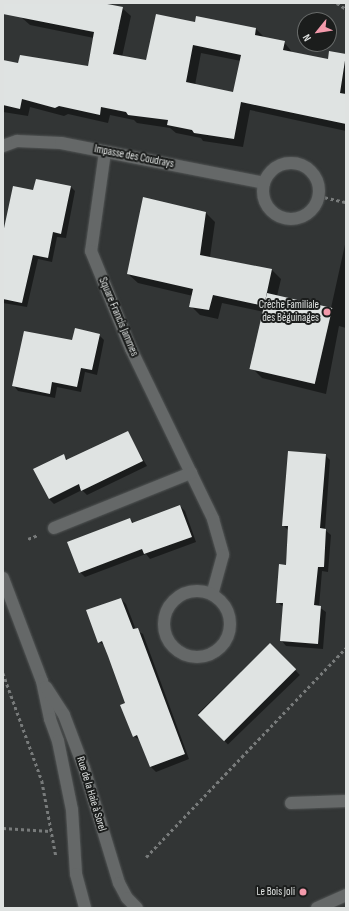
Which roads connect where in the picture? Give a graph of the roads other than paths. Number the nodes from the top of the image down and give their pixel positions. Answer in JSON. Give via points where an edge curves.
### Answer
{"nodes":[{"id":1,"x":3,"y":146,"type":"edge"},
{"id":2,"x":105,"y":152,"type":"junction"},
{"id":3,"x":264,"y":183,"type":"junction"},
{"id":4,"x":191,"y":473,"type":"junction"},
{"id":5,"x":54,"y":528,"type":"dead end"},
{"id":6,"x":3,"y":578,"type":"edge"},
{"id":7,"x":212,"y":594,"type":"junction"},
{"id":8,"x":42,"y":680,"type":"junction"},
{"id":9,"x":346,"y":801,"type":"edge"},
{"id":10,"x":291,"y":803,"type":"dead end"},
{"id":11,"x":346,"y":895,"type":"edge"},
{"id":12,"x":85,"y":908,"type":"edge"},
{"id":13,"x":137,"y":908,"type":"edge"},
{"id":14,"x":317,"y":908,"type":"edge"}],
"edges":[{"from":1,"to":2,"type":"street","name":"Impasse des Coudrays","via":[[17,141],[61,143]]},
{"from":2,"to":3,"type":"street","name":"Impasse des Coudrays"},
{"from":2,"to":4,"type":"street","name":"Square Francis Jammes","via":[[91,251],[131,349]]},
{"from":3,"to":3,"type":"street","via":[[273,169],[281,165],[297,164],[305,167],[317,179],[319,196],[310,212],[294,219],[285,218],[269,209],[265,201]]},
{"from":4,"to":5,"type":"street"},
{"from":4,"to":7,"type":"street","name":"Square Francis Jammes","via":[[213,518],[223,555]]},
{"from":6,"to":8,"type":"street","name":"Rue de la Haie à Sorel"},
{"from":7,"to":7,"type":"street","via":[[228,611],[229,634],[224,644],[206,657],[183,655],[174,649],[166,635],[164,620],[167,610],[173,601],[192,591]]},
{"from":8,"to":12,"type":"street","name":"Rue de la Haie à Sorel","via":[[72,810],[74,854]]},
{"from":8,"to":13,"type":"street","name":"Rue de la Haie à Sorel","via":[[64,715],[84,768],[118,883]]},
{"from":9,"to":10,"type":"street"},
{"from":11,"to":14,"type":"street"}]}
